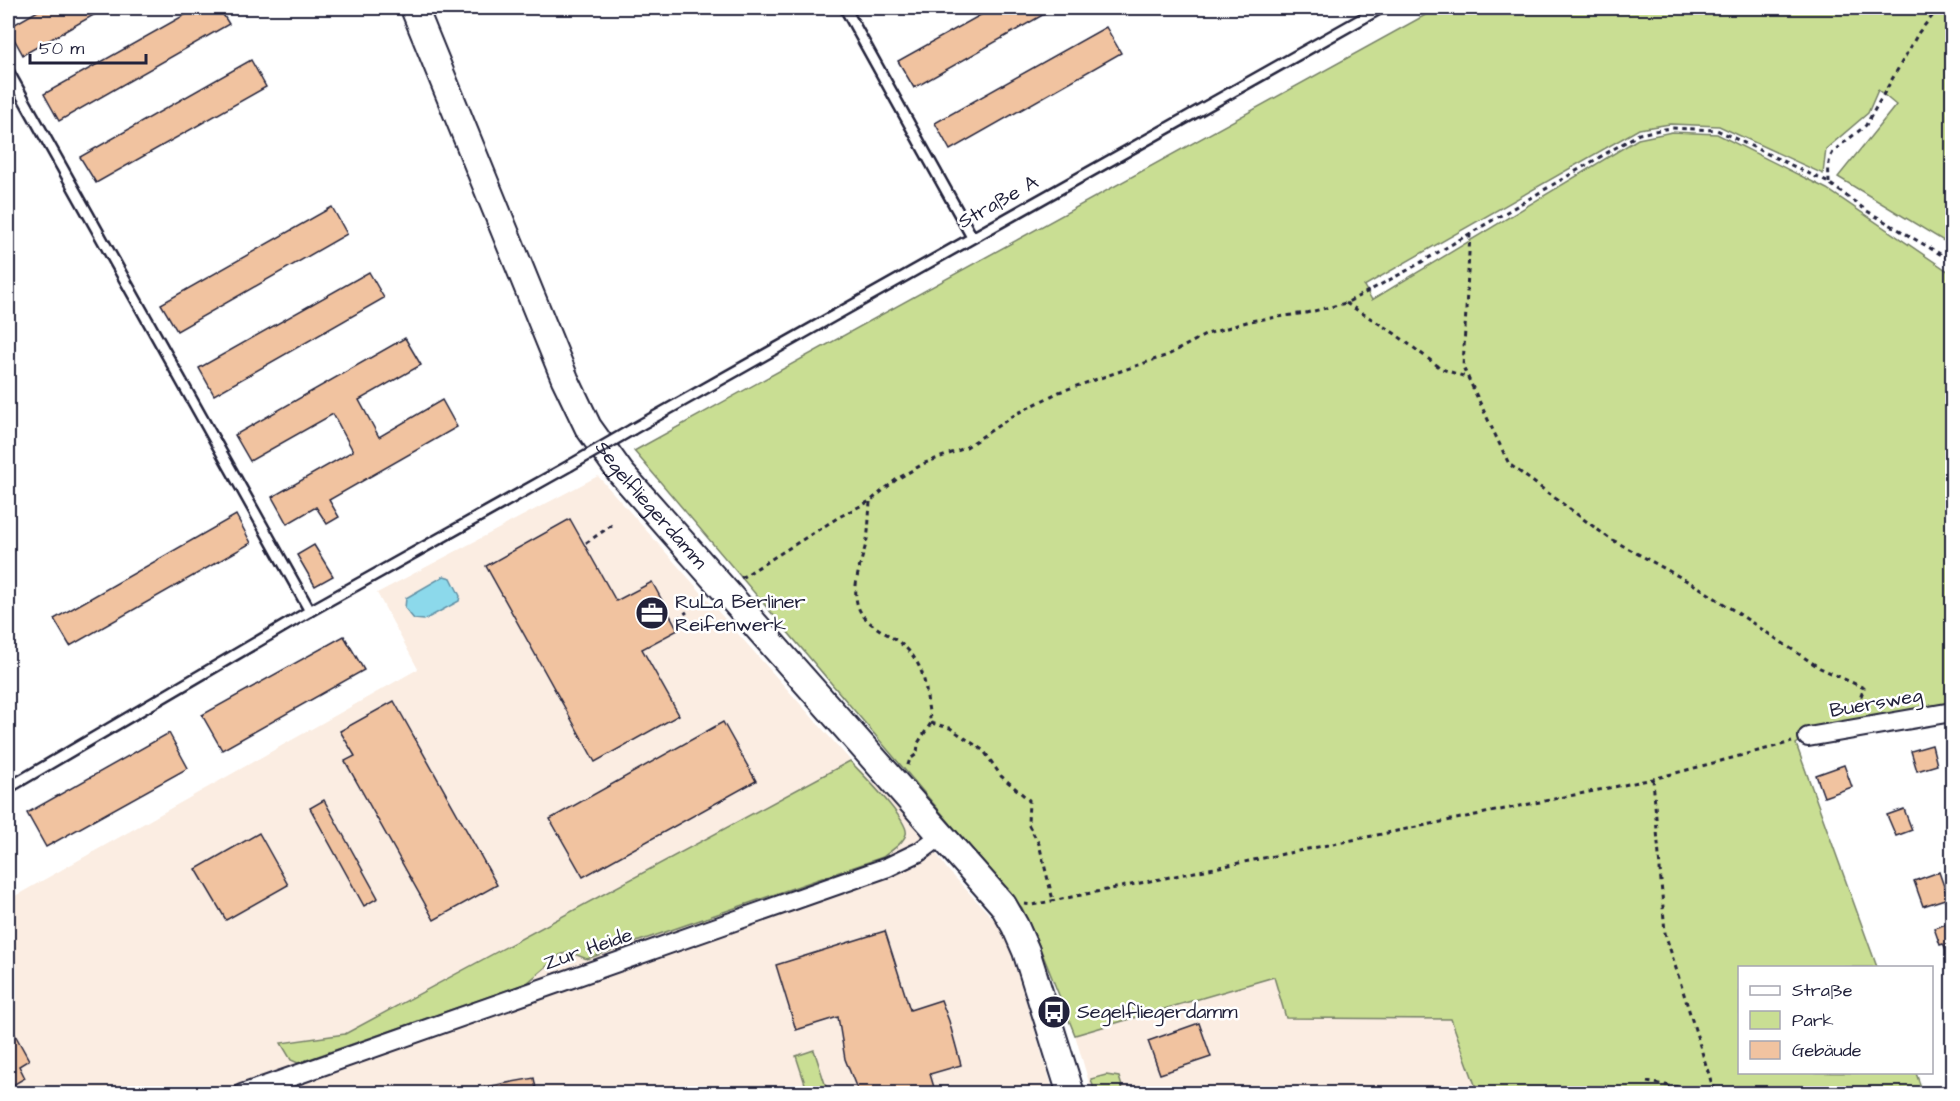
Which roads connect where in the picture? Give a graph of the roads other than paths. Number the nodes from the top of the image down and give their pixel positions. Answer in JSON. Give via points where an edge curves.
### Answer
{"nodes":[{"id":1,"x":414,"y":8,"type":"edge"},
{"id":2,"x":845,"y":8,"type":"edge"},
{"id":3,"x":1381,"y":8,"type":"edge"},
{"id":4,"x":8,"y":71,"type":"edge"},
{"id":5,"x":972,"y":237,"type":"junction"},
{"id":6,"x":310,"y":611,"type":"junction"},
{"id":7,"x":1953,"y":712,"type":"edge"},
{"id":8,"x":1808,"y":737,"type":"road end"},
{"id":9,"x":8,"y":788,"type":"edge"},
{"id":10,"x":942,"y":835,"type":"junction"},
{"id":11,"x":242,"y":1094,"type":"edge"},
{"id":12,"x":1071,"y":1094,"type":"edge"}],
"edges":[{"from":1,"to":10,"type":"street","name":"Segelfliegerdamm","via":[[588,427],[621,472]]},
{"from":2,"to":5,"type":"lane"},
{"from":3,"to":5,"type":"lane","name":"Straße A"},
{"from":4,"to":6,"type":"lane"},
{"from":5,"to":6,"type":"lane","name":"Straße A","bridge":true},
{"from":6,"to":9,"type":"lane","name":"Straße A"},
{"from":7,"to":8,"type":"street","name":"Buersweg"},
{"from":10,"to":11,"type":"street","name":"Zur Heide","via":[[888,867]]},
{"from":10,"to":12,"type":"street","name":"Segelfliegerdamm","via":[[1003,904],[1015,926]]}]}
